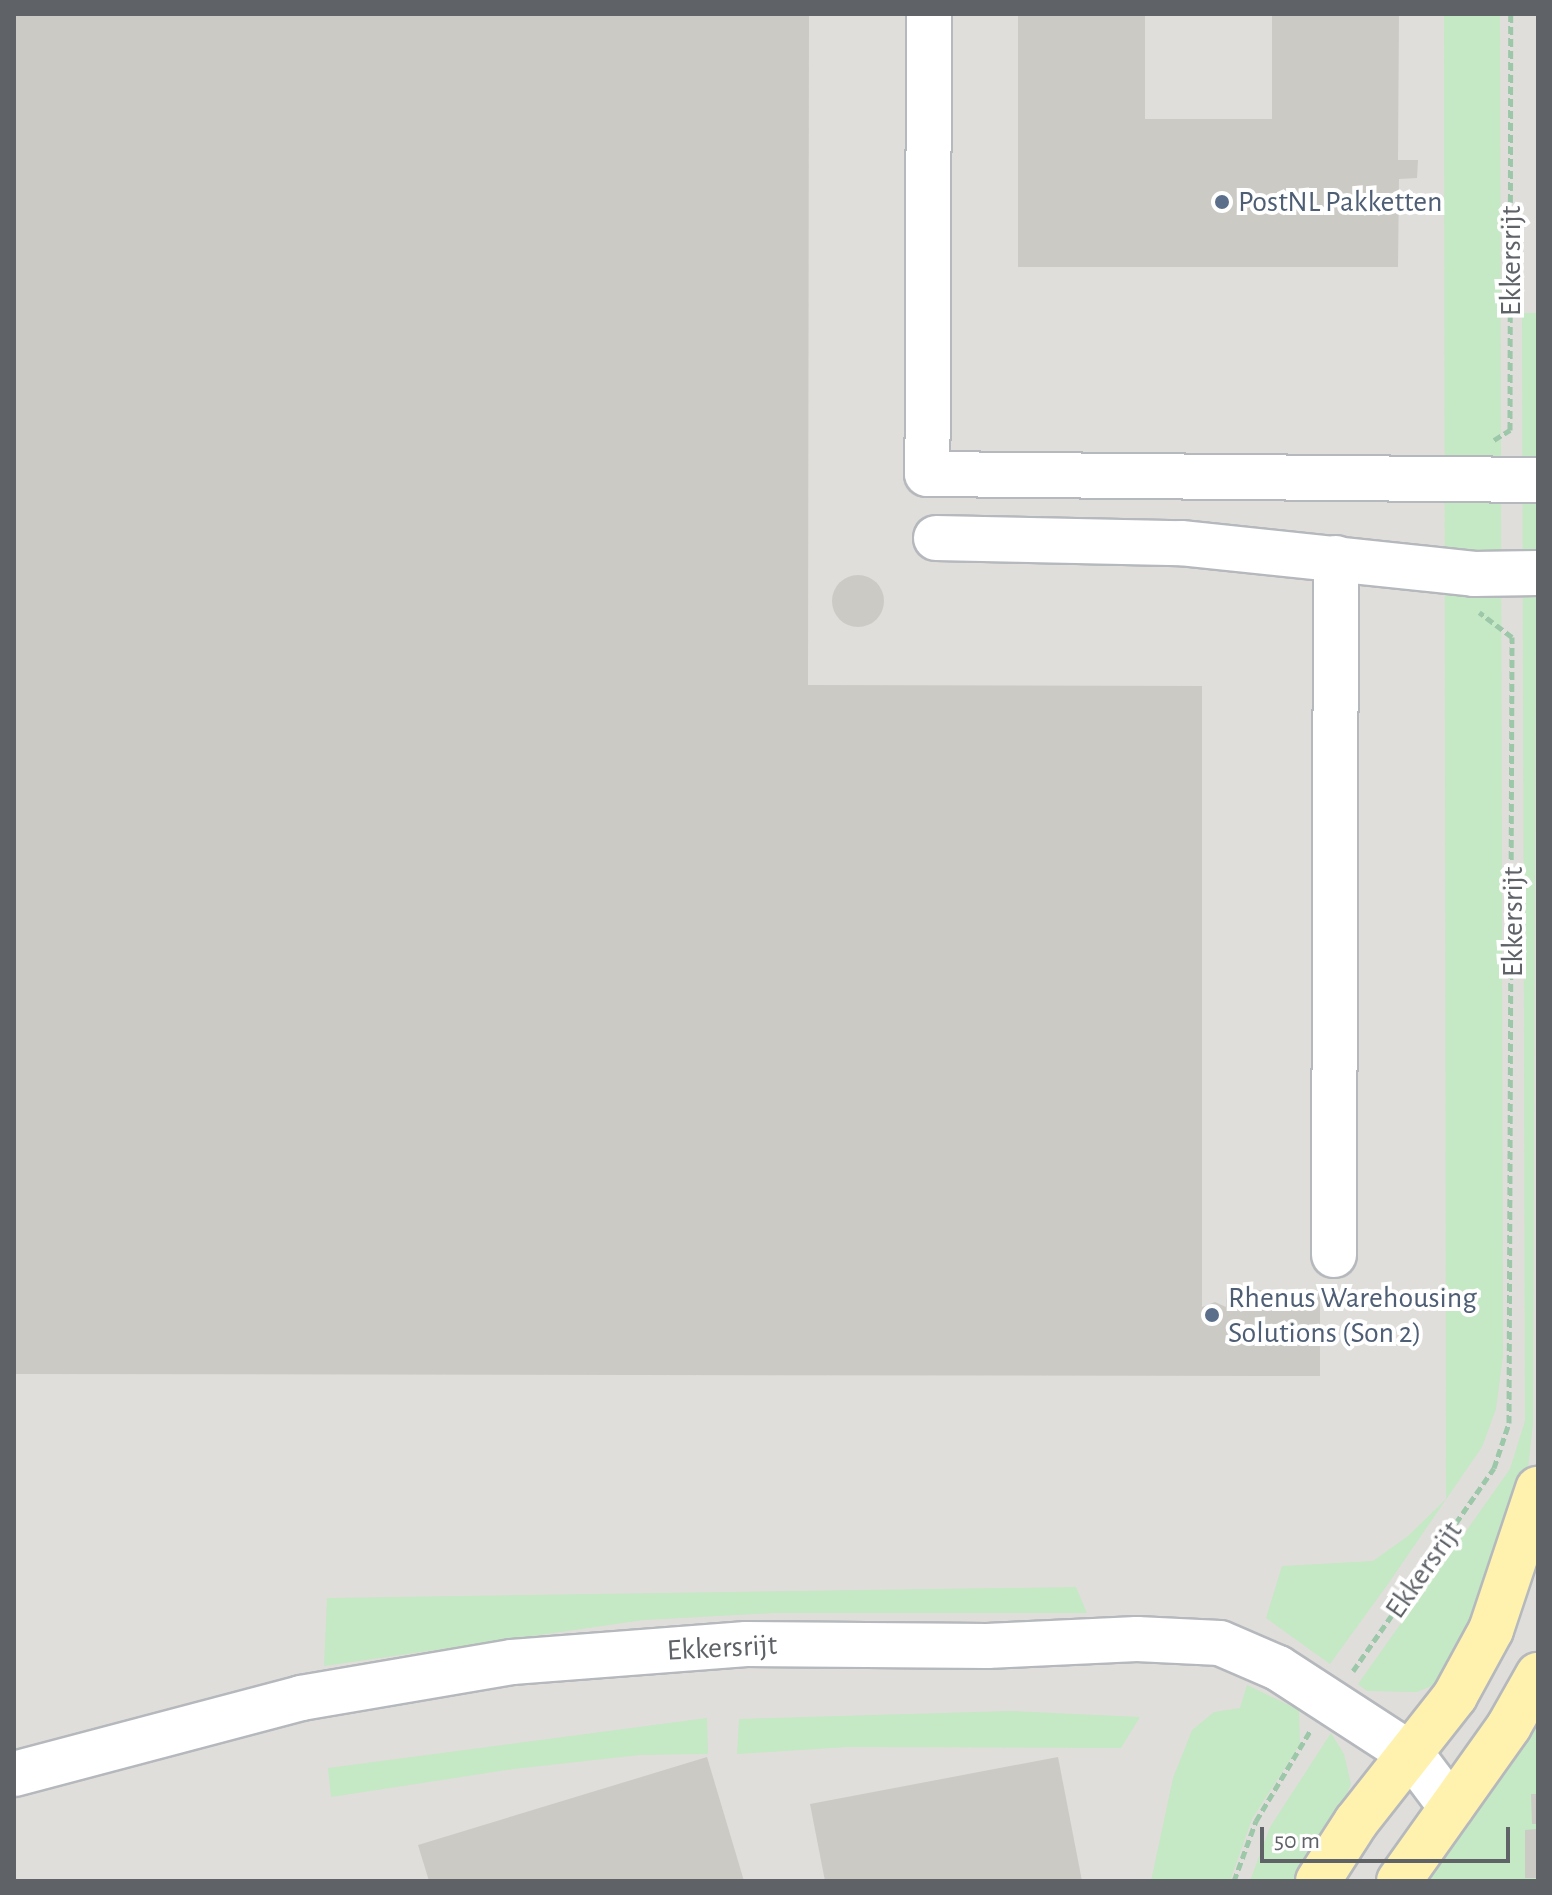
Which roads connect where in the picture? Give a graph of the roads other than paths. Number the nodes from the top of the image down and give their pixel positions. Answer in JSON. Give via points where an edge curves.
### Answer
{"nodes":[{"id":1,"x":929,"y":14,"type":"edge"},
{"id":2,"x":1538,"y":480,"type":"edge"},
{"id":3,"x":936,"y":538,"type":"dead end"},
{"id":4,"x":1336,"y":558,"type":"junction"},
{"id":5,"x":1538,"y":573,"type":"edge"},
{"id":6,"x":1334,"y":1255,"type":"dead end"},
{"id":7,"x":1538,"y":1489,"type":"edge"},
{"id":8,"x":1538,"y":1675,"type":"edge"},
{"id":9,"x":1412,"y":1755,"type":"junction"},
{"id":10,"x":14,"y":1774,"type":"edge"},
{"id":11,"x":1451,"y":1807,"type":"junction"},
{"id":12,"x":1318,"y":1881,"type":"edge"},
{"id":13,"x":1399,"y":1881,"type":"edge"}],
"edges":[{"from":1,"to":2,"type":"street","via":[[927,474]]},
{"from":3,"to":4,"type":"street","via":[[1181,543]]},
{"from":4,"to":5,"type":"street","via":[[1474,574]]},
{"from":4,"to":6,"type":"street"},
{"from":7,"to":9,"type":"main road","via":[[1491,1630],[1455,1696]]},
{"from":8,"to":11,"type":"main road"},
{"from":9,"to":10,"type":"street","name":"Ekkersrijt","via":[[1340,1687],[1220,1643],[1137,1639],[987,1646],[746,1644],[512,1662],[301,1698]]},
{"from":9,"to":11,"type":"street","name":"Ekkersrijt"},
{"from":9,"to":12,"type":"main road","via":[[1356,1822]]},
{"from":11,"to":13,"type":"main road"}]}
